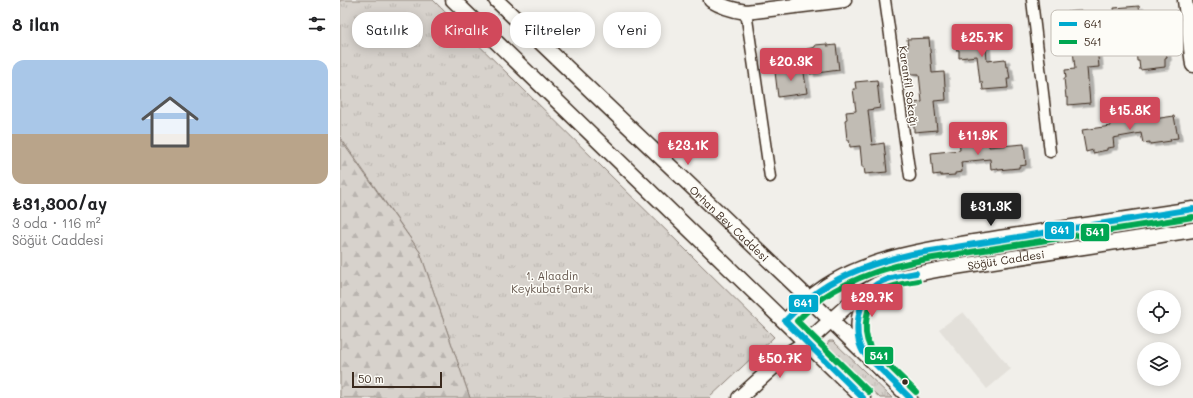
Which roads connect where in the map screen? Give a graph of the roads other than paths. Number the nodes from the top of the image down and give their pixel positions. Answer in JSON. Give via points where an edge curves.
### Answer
{"nodes":[{"id":1,"x":453,"y":0,"type":"edge"},
{"id":2,"x":496,"y":0,"type":"edge"},
{"id":3,"x":711,"y":0,"type":"edge"},
{"id":4,"x":844,"y":0,"type":"edge"},
{"id":5,"x":885,"y":0,"type":"edge"},
{"id":6,"x":1032,"y":0,"type":"edge"},
{"id":7,"x":1185,"y":0,"type":"edge"},
{"id":8,"x":746,"y":12,"type":"junction"},
{"id":9,"x":1193,"y":65,"type":"edge"},
{"id":10,"x":1050,"y":152,"type":"dead end"},
{"id":11,"x":770,"y":176,"type":"dead end"},
{"id":12,"x":910,"y":176,"type":"dead end"},
{"id":13,"x":1193,"y":208,"type":"edge"},
{"id":14,"x":1193,"y":230,"type":"edge"},
{"id":15,"x":876,"y":284,"type":"junction"},
{"id":16,"x":809,"y":299,"type":"junction"},
{"id":17,"x":831,"y":320,"type":"junction"},
{"id":18,"x":785,"y":321,"type":"junction"},
{"id":19,"x":807,"y":342,"type":"junction"},
{"id":20,"x":863,"y":351,"type":"junction"},
{"id":21,"x":739,"y":398,"type":"edge"},
{"id":22,"x":864,"y":398,"type":"edge"},
{"id":23,"x":910,"y":398,"type":"edge"}],
"edges":[{"from":1,"to":18,"type":"main road"},
{"from":2,"to":16,"type":"main road","name":"Orhan Bey Caddesi"},
{"from":3,"to":8,"type":"main road","via":[[732,10]]},
{"from":4,"to":8,"type":"main road"},
{"from":5,"to":12,"type":"street","name":"Karanfil Sokağı"},
{"from":6,"to":10,"type":"street"},
{"from":7,"to":9,"type":"main road"},
{"from":8,"to":11,"type":"street"},
{"from":13,"to":16,"type":"main road","name":"Söğüt Caddesi","via":[[899,256],[843,277]]},
{"from":14,"to":15,"type":"main road","name":"Söğüt Caddesi","via":[[942,268]]},
{"from":15,"to":17,"type":"main road","name":"Söğüt Caddesi","via":[[860,294]]},
{"from":15,"to":20,"type":"main road","via":[[865,298],[860,312],[858,332]]},
{"from":16,"to":17,"type":"main road","name":"Orhan Bey Caddesi"},
{"from":16,"to":18,"type":"main road","name":"Söğüt Caddesi"},
{"from":17,"to":19,"type":"main road","name":"Söğüt Caddesi"},
{"from":17,"to":20,"type":"main road","name":"Orhan Bey Caddesi"},
{"from":18,"to":19,"type":"main road"},
{"from":19,"to":21,"type":"main road","name":"Söğüt Caddesi","via":[[789,353]]},
{"from":19,"to":22,"type":"main road"},
{"from":20,"to":23,"type":"main road","name":"Orhan Bey Caddesi"}]}
